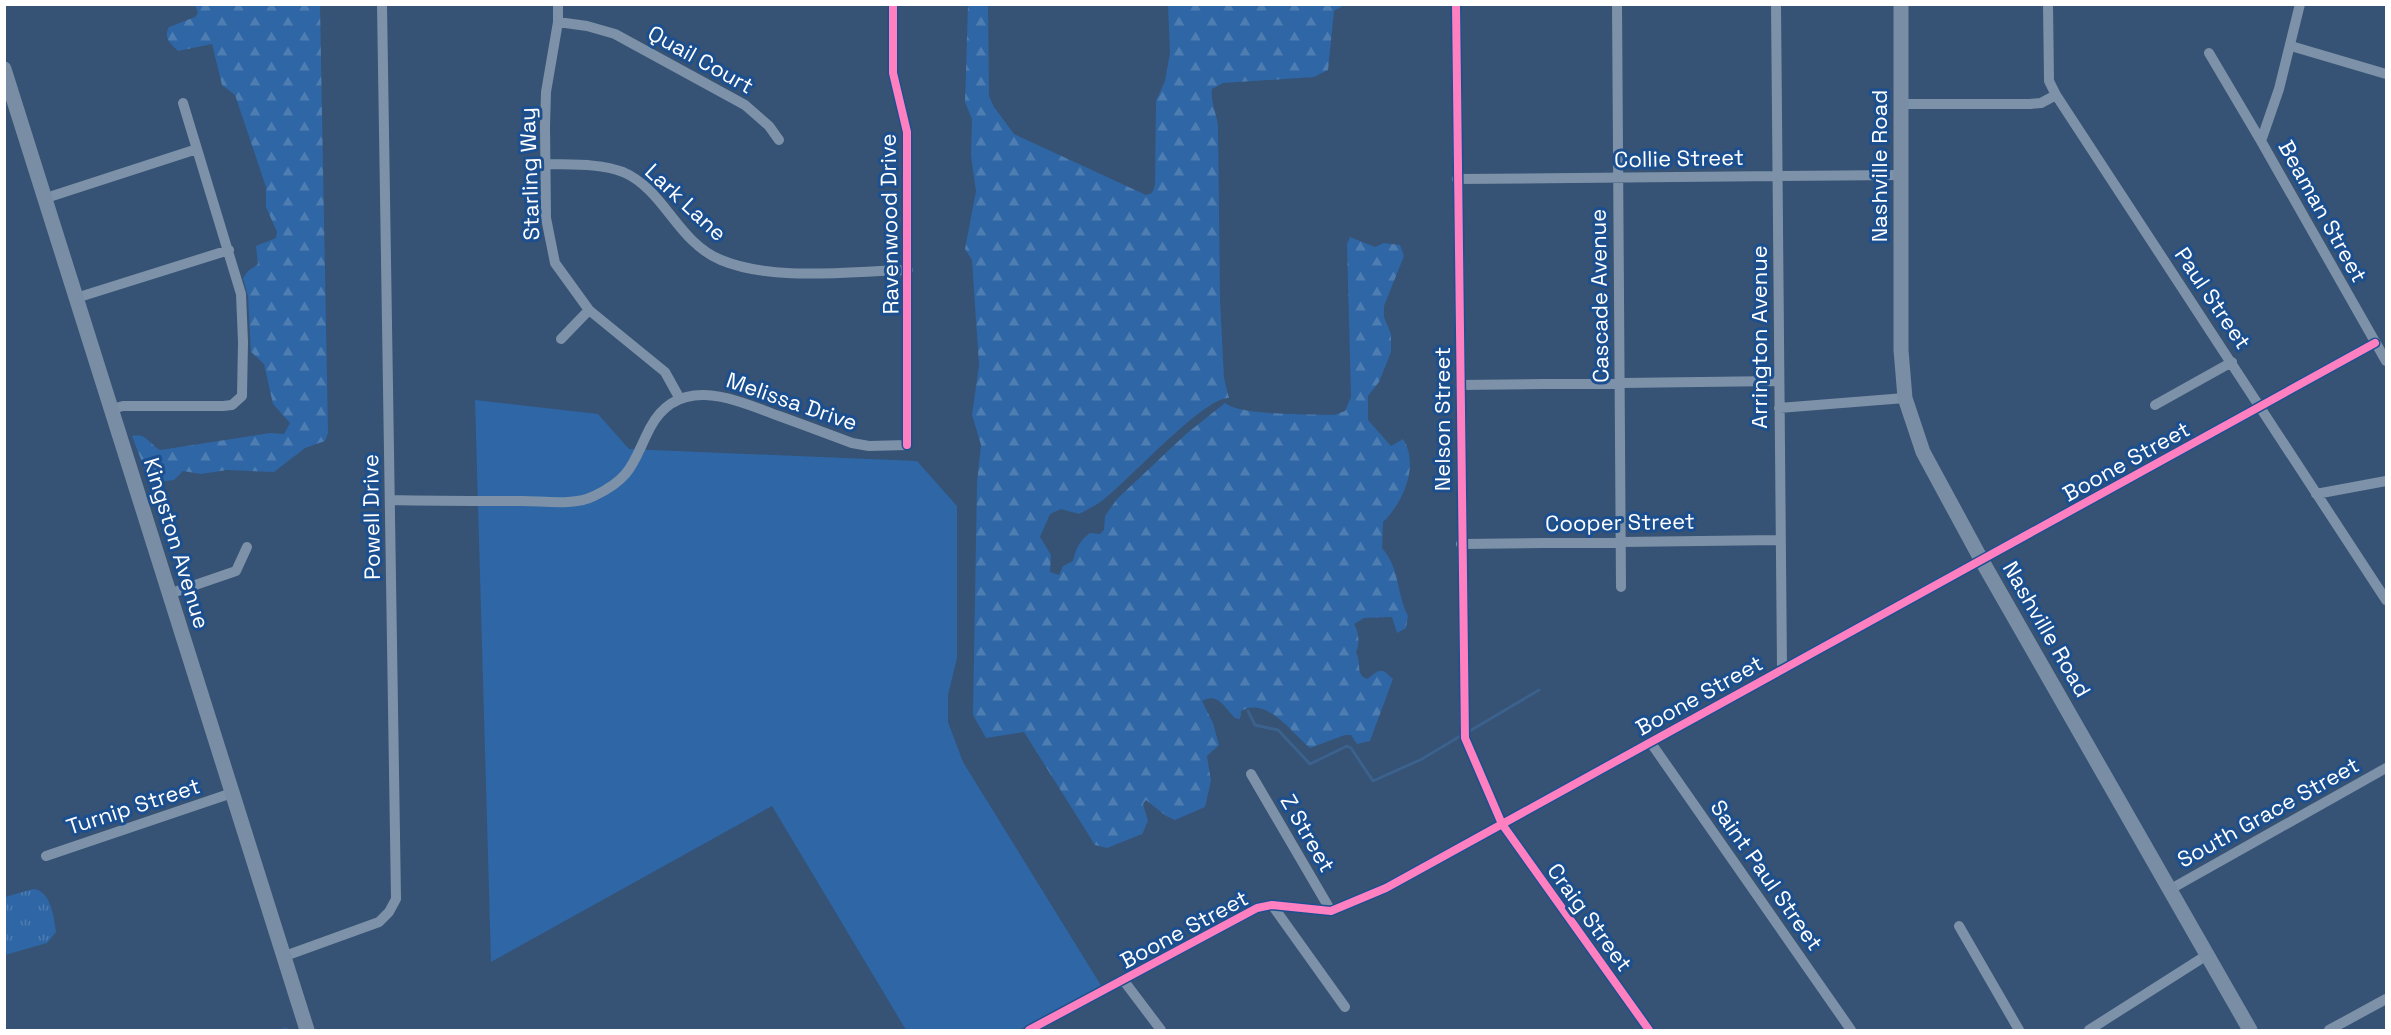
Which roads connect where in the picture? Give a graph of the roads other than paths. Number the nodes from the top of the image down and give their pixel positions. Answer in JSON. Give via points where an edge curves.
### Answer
{"nodes":[{"id":1,"x":382,"y":4,"type":"edge"},
{"id":2,"x":558,"y":4,"type":"edge"},
{"id":3,"x":892,"y":4,"type":"edge"},
{"id":4,"x":1456,"y":4,"type":"edge"},
{"id":5,"x":1617,"y":4,"type":"edge"},
{"id":6,"x":1776,"y":4,"type":"edge"},
{"id":7,"x":1901,"y":4,"type":"edge"},
{"id":8,"x":2049,"y":4,"type":"edge"},
{"id":9,"x":2300,"y":4,"type":"edge"},
{"id":10,"x":558,"y":22,"type":"junction"},
{"id":11,"x":2291,"y":46,"type":"junction"},
{"id":12,"x":2209,"y":53,"type":"dead end"},
{"id":13,"x":4,"y":69,"type":"edge"},
{"id":14,"x":2386,"y":74,"type":"edge"},
{"id":15,"x":2056,"y":95,"type":"junction"},
{"id":16,"x":183,"y":103,"type":"dead end"},
{"id":17,"x":1902,"y":104,"type":"junction"},
{"id":18,"x":779,"y":140,"type":"dead end"},
{"id":19,"x":2261,"y":141,"type":"junction"},
{"id":20,"x":197,"y":149,"type":"junction"},
{"id":21,"x":545,"y":164,"type":"junction"},
{"id":22,"x":1902,"y":175,"type":"junction"},
{"id":23,"x":1777,"y":176,"type":"junction"},
{"id":24,"x":1617,"y":178,"type":"junction"},
{"id":25,"x":1457,"y":179,"type":"junction"},
{"id":26,"x":46,"y":198,"type":"junction"},
{"id":27,"x":229,"y":250,"type":"junction"},
{"id":28,"x":908,"y":270,"type":"junction"},
{"id":29,"x":76,"y":298,"type":"junction"},
{"id":30,"x":589,"y":310,"type":"junction"},
{"id":31,"x":561,"y":339,"type":"dead end"},
{"id":32,"x":2375,"y":343,"type":"junction"},
{"id":33,"x":2386,"y":361,"type":"edge"},
{"id":34,"x":2232,"y":362,"type":"junction"},
{"id":35,"x":1778,"y":381,"type":"junction"},
{"id":36,"x":1619,"y":383,"type":"junction"},
{"id":37,"x":1460,"y":385,"type":"junction"},
{"id":38,"x":1905,"y":398,"type":"junction"},
{"id":39,"x":680,"y":399,"type":"junction"},
{"id":40,"x":2155,"y":405,"type":"dead end"},
{"id":41,"x":2262,"y":406,"type":"junction"},
{"id":42,"x":1779,"y":408,"type":"junction"},
{"id":43,"x":112,"y":409,"type":"junction"},
{"id":44,"x":907,"y":446,"type":"joint"},
{"id":45,"x":2386,"y":481,"type":"edge"},
{"id":46,"x":2316,"y":494,"type":"junction"},
{"id":47,"x":390,"y":500,"type":"junction"},
{"id":48,"x":1779,"y":540,"type":"junction"},
{"id":49,"x":1619,"y":542,"type":"junction"},
{"id":50,"x":1461,"y":544,"type":"junction"},
{"id":51,"x":247,"y":547,"type":"dead end"},
{"id":52,"x":1982,"y":561,"type":"junction"},
{"id":53,"x":1620,"y":587,"type":"dead end"},
{"id":54,"x":169,"y":594,"type":"junction"},
{"id":55,"x":2386,"y":600,"type":"edge"},
{"id":56,"x":1782,"y":669,"type":"junction"},
{"id":57,"x":1651,"y":743,"type":"junction"},
{"id":58,"x":2386,"y":768,"type":"edge"},
{"id":59,"x":1251,"y":774,"type":"dead end"},
{"id":60,"x":232,"y":794,"type":"junction"},
{"id":61,"x":1502,"y":824,"type":"junction"},
{"id":62,"x":46,"y":856,"type":"dead end"},
{"id":63,"x":2169,"y":890,"type":"junction"},
{"id":64,"x":1272,"y":904,"type":"junction"},
{"id":65,"x":1331,"y":911,"type":"junction"},
{"id":66,"x":1959,"y":926,"type":"dead end"},
{"id":67,"x":2207,"y":955,"type":"junction"},
{"id":68,"x":285,"y":956,"type":"junction"},
{"id":69,"x":1124,"y":981,"type":"junction"},
{"id":70,"x":2386,"y":999,"type":"edge"},
{"id":71,"x":1345,"y":1007,"type":"dead end"},
{"id":72,"x":307,"y":1030,"type":"edge"},
{"id":73,"x":1029,"y":1030,"type":"edge"},
{"id":74,"x":1161,"y":1030,"type":"edge"},
{"id":75,"x":1649,"y":1030,"type":"edge"},
{"id":76,"x":1851,"y":1030,"type":"edge"},
{"id":77,"x":2019,"y":1030,"type":"edge"},
{"id":78,"x":2089,"y":1030,"type":"edge"},
{"id":79,"x":2250,"y":1030,"type":"edge"},
{"id":80,"x":2330,"y":1030,"type":"edge"}],
"edges":[{"from":1,"to":47,"type":"street","name":"Powell Drive"},
{"from":2,"to":10,"type":"street","name":"Starling Way"},
{"from":3,"to":28,"type":"street","name":"Ravenwood Drive","via":[[893,74],[907,132]]},
{"from":4,"to":25,"type":"street","name":"Nelson Street"},
{"from":5,"to":24,"type":"street","name":"Cascade Avenue"},
{"from":6,"to":23,"type":"street","name":"Arrington Avenue"},
{"from":7,"to":17,"type":"main road","name":"Nashville Road"},
{"from":8,"to":15,"type":"street","name":"Paul Street","via":[[2049,81]]},
{"from":9,"to":11,"type":"street","name":"Beaman Street"},
{"from":10,"to":18,"type":"street","name":"Quail Court","via":[[615,34],[745,105]]},
{"from":10,"to":21,"type":"street","name":"Starling Way","via":[[546,92]]},
{"from":11,"to":14,"type":"street"},
{"from":11,"to":19,"type":"street","name":"Beaman Street"},
{"from":12,"to":19,"type":"street"},
{"from":13,"to":26,"type":"main road","name":"Kingston Avenue"},
{"from":15,"to":17,"type":"street","via":[[2030,104]]},
{"from":15,"to":34,"type":"street","name":"Paul Street"},
{"from":16,"to":20,"type":"street"},
{"from":17,"to":22,"type":"main road","name":"Nashville Road"},
{"from":19,"to":32,"type":"street","name":"Beaman Street"},
{"from":20,"to":26,"type":"street"},
{"from":20,"to":27,"type":"street"},
{"from":21,"to":28,"type":"street","name":"Lark Lane","via":[[603,167],[629,176],[650,190],[687,237],[736,265],[772,271]]},
{"from":21,"to":30,"type":"street","name":"Starling Way","via":[[546,219],[552,253]]},
{"from":22,"to":23,"type":"street","name":"Collie Street"},
{"from":22,"to":38,"type":"main road","name":"Nashville Road","via":[[1901,350]]},
{"from":23,"to":24,"type":"street","name":"Collie Street"},
{"from":23,"to":35,"type":"street","name":"Arrington Avenue"},
{"from":24,"to":25,"type":"street","name":"Collie Street"},
{"from":24,"to":36,"type":"street","name":"Cascade Avenue"},
{"from":25,"to":37,"type":"street","name":"Nelson Street"},
{"from":26,"to":29,"type":"main road","name":"Kingston Avenue"},
{"from":27,"to":29,"type":"street"},
{"from":27,"to":43,"type":"street","via":[[243,318],[243,386],[238,401],[223,406]]},
{"from":28,"to":44,"type":"street","name":"Ravenwood Drive"},
{"from":29,"to":43,"type":"main road","name":"Kingston Avenue"},
{"from":30,"to":31,"type":"street"},
{"from":30,"to":39,"type":"street","name":"Starling Way","via":[[659,365]]},
{"from":32,"to":33,"type":"street","name":"Beaman Street"},
{"from":32,"to":41,"type":"street","name":"Boone Street"},
{"from":34,"to":40,"type":"street"},
{"from":34,"to":41,"type":"street","name":"Paul Street"},
{"from":35,"to":36,"type":"street"},
{"from":35,"to":42,"type":"street","name":"Arrington Avenue"},
{"from":36,"to":37,"type":"street"},
{"from":36,"to":49,"type":"street","name":"Cascade Avenue"},
{"from":37,"to":50,"type":"street","name":"Nelson Street"},
{"from":38,"to":42,"type":"street"},
{"from":38,"to":52,"type":"main road","name":"Nashville Road","via":[[1923,452]]},
{"from":39,"to":44,"type":"street","name":"Melissa Drive","via":[[711,394],[729,397],[852,443]]},
{"from":39,"to":47,"type":"street","via":[[651,426],[636,462],[624,477],[593,497],[558,501]]},
{"from":41,"to":46,"type":"street","name":"Paul Street"},
{"from":41,"to":52,"type":"street","name":"Boone Street"},
{"from":42,"to":48,"type":"street","name":"Arrington Avenue"},
{"from":43,"to":54,"type":"main road","name":"Kingston Avenue"},
{"from":45,"to":46,"type":"street"},
{"from":46,"to":55,"type":"street","name":"Paul Street"},
{"from":47,"to":68,"type":"street","name":"Powell Drive","via":[[396,899],[379,922]]},
{"from":48,"to":49,"type":"street","name":"Cooper Street"},
{"from":48,"to":56,"type":"street","name":"Arrington Avenue"},
{"from":49,"to":50,"type":"street","name":"Cooper Street"},
{"from":49,"to":53,"type":"street","name":"Cascade Avenue"},
{"from":50,"to":61,"type":"street","name":"Nelson Street","via":[[1463,725],[1469,750]]},
{"from":51,"to":54,"type":"street","via":[[236,571]]},
{"from":52,"to":56,"type":"street","name":"Boone Street"},
{"from":52,"to":63,"type":"main road","name":"Nashville Road"},
{"from":54,"to":60,"type":"main road","name":"Kingston Avenue"},
{"from":56,"to":57,"type":"street","name":"Boone Street"},
{"from":57,"to":61,"type":"street","name":"Boone Street"},
{"from":57,"to":76,"type":"street","name":"Saint Paul Street"},
{"from":58,"to":63,"type":"street","name":"South Grace Street"},
{"from":59,"to":65,"type":"street","name":"Z Street"},
{"from":60,"to":62,"type":"street","name":"Turnip Street"},
{"from":60,"to":68,"type":"main road","name":"Kingston Avenue"},
{"from":61,"to":65,"type":"street","name":"Boone Street","via":[[1386,888]]},
{"from":61,"to":75,"type":"street","name":"Craig Street"},
{"from":63,"to":67,"type":"main road","name":"Nashville Road"},
{"from":64,"to":65,"type":"street","name":"Boone Street"},
{"from":64,"to":69,"type":"street","name":"Boone Street","via":[[1257,908]]},
{"from":64,"to":71,"type":"street"},
{"from":66,"to":77,"type":"street"},
{"from":67,"to":78,"type":"street"},
{"from":67,"to":79,"type":"main road","name":"Nashville Road"},
{"from":68,"to":72,"type":"main road","name":"Kingston Avenue"},
{"from":69,"to":73,"type":"street","name":"Boone Street"},
{"from":69,"to":74,"type":"street"},
{"from":70,"to":80,"type":"street"}]}
